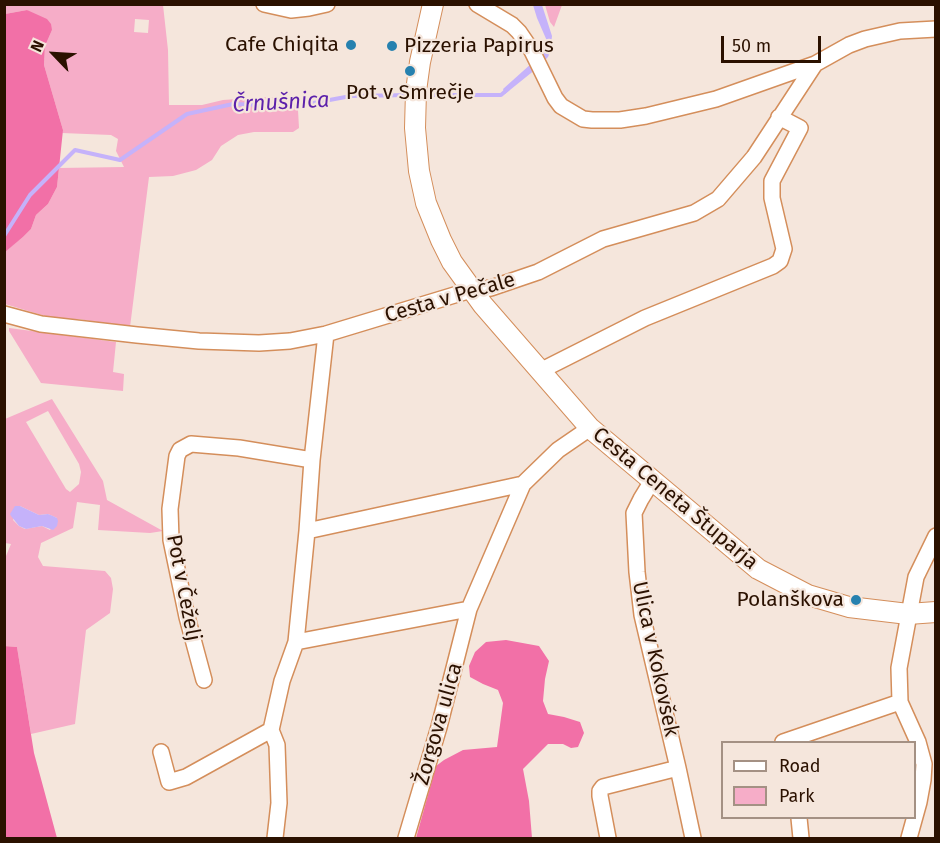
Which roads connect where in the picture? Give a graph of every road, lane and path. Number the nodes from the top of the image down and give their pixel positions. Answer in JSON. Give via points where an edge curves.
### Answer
{"nodes":[{"id":1,"x":264,"y":4,"type":"edge"},
{"id":2,"x":327,"y":4,"type":"edge"},
{"id":3,"x":433,"y":4,"type":"edge"},
{"id":4,"x":477,"y":4,"type":"edge"},
{"id":5,"x":936,"y":28,"type":"edge"},
{"id":6,"x":815,"y":64,"type":"junction"},
{"id":7,"x":779,"y":117,"type":"junction"},
{"id":8,"x":471,"y":290,"type":"junction"},
{"id":9,"x":4,"y":314,"type":"edge"},
{"id":10,"x":326,"y":334,"type":"junction"},
{"id":11,"x":540,"y":371,"type":"junction"},
{"id":12,"x":590,"y":428,"type":"junction"},
{"id":13,"x":312,"y":460,"type":"junction"},
{"id":14,"x":652,"y":481,"type":"junction"},
{"id":15,"x":523,"y":484,"type":"junction"},
{"id":16,"x":307,"y":531,"type":"junction"},
{"id":17,"x":936,"y":536,"type":"edge"},
{"id":18,"x":469,"y":609,"type":"junction"},
{"id":19,"x":936,"y":612,"type":"edge"},
{"id":20,"x":908,"y":614,"type":"junction"},
{"id":21,"x":296,"y":642,"type":"junction"},
{"id":22,"x":204,"y":680,"type":"dead end"},
{"id":23,"x":900,"y":702,"type":"junction"},
{"id":24,"x":271,"y":730,"type":"junction"},
{"id":25,"x":786,"y":741,"type":"edge"},
{"id":26,"x":161,"y":752,"type":"dead end"},
{"id":27,"x":919,"y":765,"type":"edge"},
{"id":28,"x":678,"y":768,"type":"junction"},
{"id":29,"x":916,"y":811,"type":"edge"},
{"id":30,"x":799,"y":819,"type":"edge"},
{"id":31,"x":914,"y":819,"type":"edge"},
{"id":32,"x":275,"y":838,"type":"edge"},
{"id":33,"x":406,"y":838,"type":"edge"},
{"id":34,"x":608,"y":838,"type":"edge"},
{"id":35,"x":693,"y":838,"type":"edge"},
{"id":36,"x":801,"y":838,"type":"edge"},
{"id":37,"x":909,"y":838,"type":"edge"}],
"edges":[{"from":1,"to":2,"type":"street","via":[[291,10]]},
{"from":3,"to":8,"type":"street","name":"Cesta Ceneta Štuparja","via":[[416,96],[416,149],[426,203],[452,262]]},
{"from":4,"to":6,"type":"street","via":[[519,32],[555,98],[583,119],[646,116],[717,99]]},
{"from":5,"to":6,"type":"street","via":[[865,39]]},
{"from":6,"to":7,"type":"street","name":"Cesta v Pečale"},
{"from":7,"to":8,"type":"street","name":"Cesta v Pečale","via":[[732,184],[718,199],[694,213],[603,239],[538,272],[491,288]]},
{"from":7,"to":11,"type":"street","via":[[800,128],[772,181],[784,249],[780,261],[645,318]]},
{"from":8,"to":10,"type":"street","name":"Cesta v Pečale"},
{"from":8,"to":11,"type":"street","name":"Cesta Ceneta Štuparja"},
{"from":9,"to":10,"type":"street","name":"Cesta v Pečale","via":[[41,324],[199,341],[259,343]]},
{"from":10,"to":13,"type":"street"},
{"from":11,"to":12,"type":"street","name":"Cesta Ceneta Štuparja"},
{"from":12,"to":14,"type":"street","name":"Cesta Ceneta Štuparja"},
{"from":12,"to":15,"type":"street","name":"Žorgova ulica","via":[[558,450]]},
{"from":13,"to":16,"type":"street"},
{"from":13,"to":22,"type":"street","name":"Pot v Čeželj","via":[[191,444],[177,456],[170,509],[171,540]]},
{"from":14,"to":20,"type":"street","name":"Cesta Ceneta Štuparja","via":[[740,556],[775,579],[808,595],[849,607]]},
{"from":14,"to":28,"type":"street","name":"Ulica v Kokovšek","via":[[634,513],[637,572],[642,615]]},
{"from":15,"to":16,"type":"street"},
{"from":15,"to":18,"type":"street","name":"Žorgova ulica"},
{"from":16,"to":21,"type":"street"},
{"from":17,"to":20,"type":"street","via":[[916,577]]},
{"from":18,"to":21,"type":"street"},
{"from":18,"to":33,"type":"street","name":"Žorgova ulica"},
{"from":19,"to":20,"type":"street","name":"Cesta Ceneta Štuparja"},
{"from":20,"to":23,"type":"street","via":[[899,668]]},
{"from":21,"to":24,"type":"street"},
{"from":23,"to":25,"type":"street"},
{"from":23,"to":27,"type":"street","via":[[918,742]]},
{"from":24,"to":26,"type":"street","via":[[186,777],[169,782]]},
{"from":24,"to":32,"type":"street","via":[[277,745],[279,802]]},
{"from":27,"to":29,"type":"street","via":[[921,791]]},
{"from":28,"to":34,"type":"street","via":[[603,787],[600,796]]},
{"from":28,"to":35,"type":"street","name":"Ulica v Kokovšek"},
{"from":30,"to":36,"type":"street"},
{"from":31,"to":37,"type":"street"}]}
